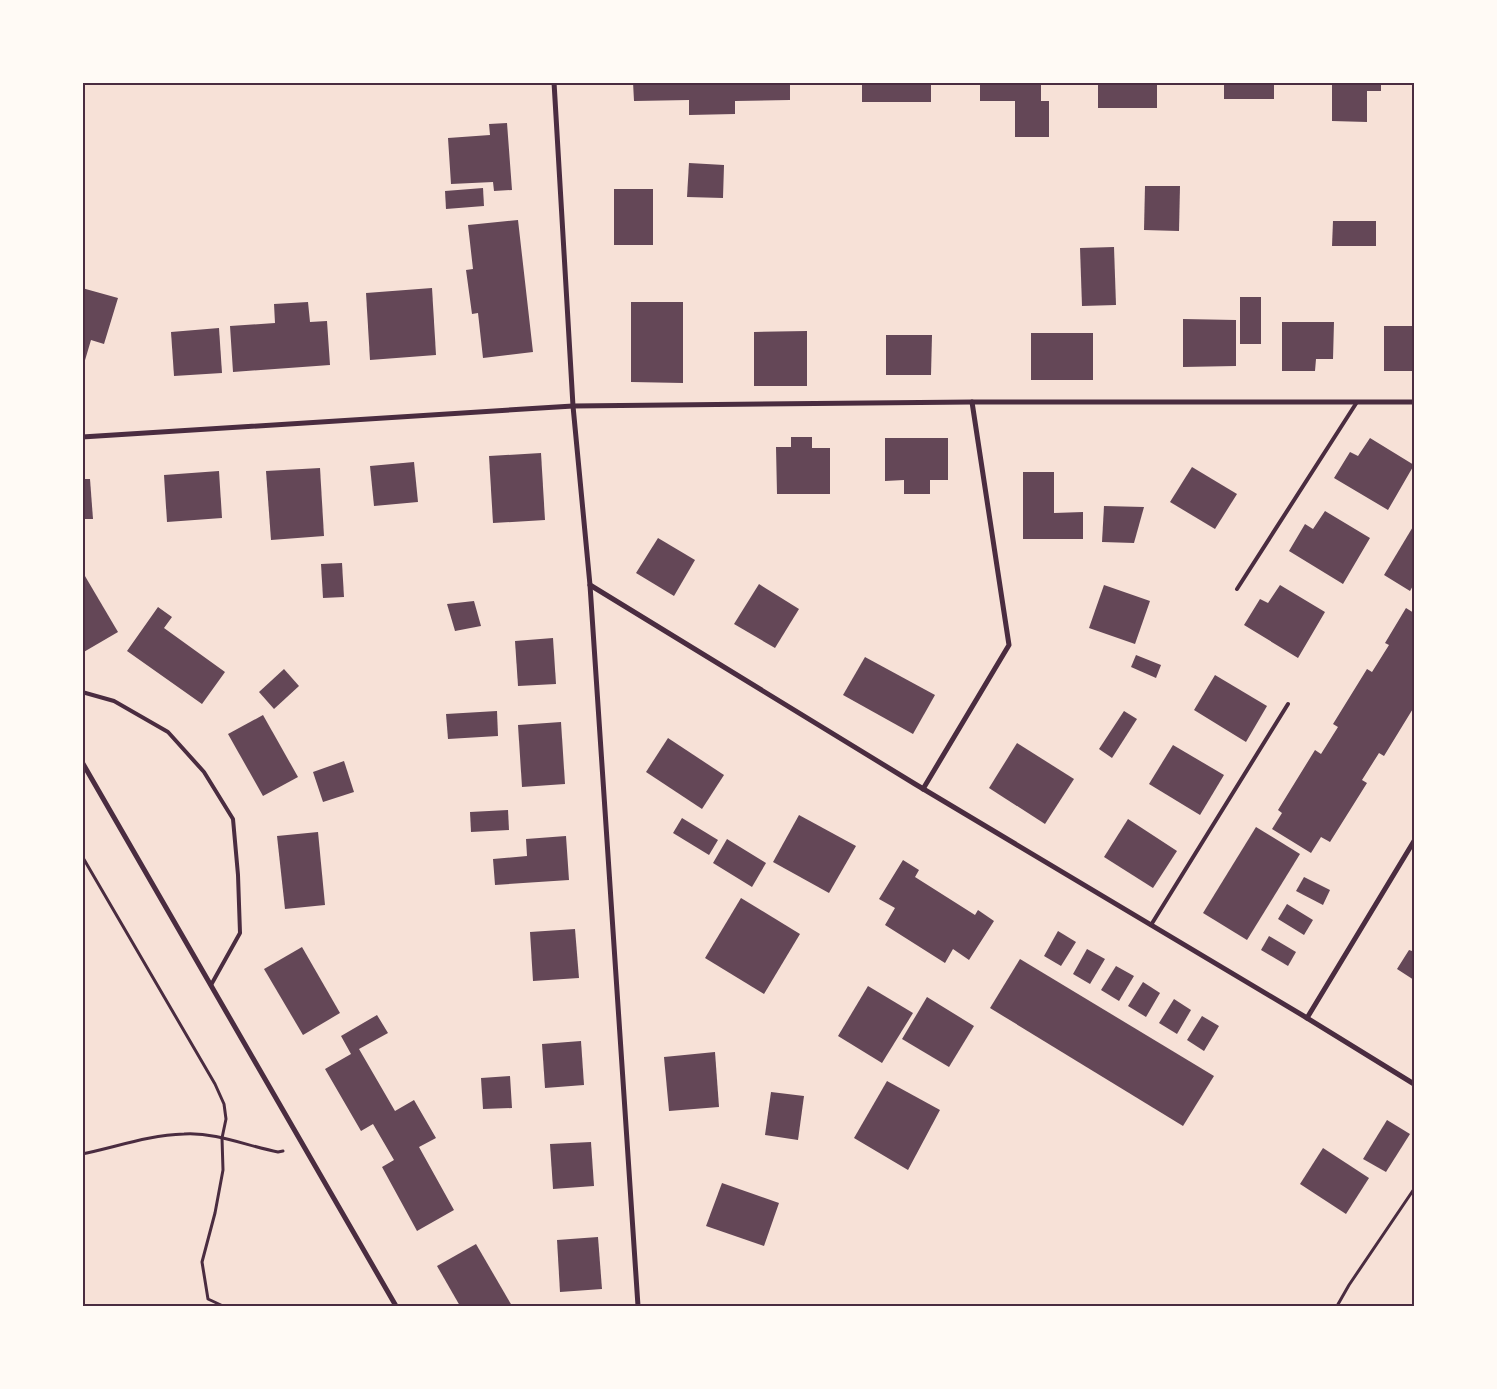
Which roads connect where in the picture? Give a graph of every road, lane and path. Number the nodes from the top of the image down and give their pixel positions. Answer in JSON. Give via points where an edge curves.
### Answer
{"nodes":[{"id":1,"x":554,"y":82,"type":"edge"},
{"id":2,"x":972,"y":402,"type":"junction"},
{"id":3,"x":1357,"y":402,"type":"junction"},
{"id":4,"x":1414,"y":402,"type":"edge"},
{"id":5,"x":573,"y":406,"type":"junction"},
{"id":6,"x":82,"y":438,"type":"edge"},
{"id":7,"x":590,"y":585,"type":"junction"},
{"id":8,"x":1237,"y":589,"type":"dead end"},
{"id":9,"x":82,"y":692,"type":"edge"},
{"id":10,"x":1288,"y":704,"type":"dead end"},
{"id":11,"x":82,"y":762,"type":"edge"},
{"id":12,"x":923,"y":789,"type":"junction"},
{"id":13,"x":1414,"y":841,"type":"edge"},
{"id":14,"x":82,"y":856,"type":"edge"},
{"id":15,"x":1151,"y":925,"type":"junction"},
{"id":16,"x":210,"y":985,"type":"junction"},
{"id":17,"x":1307,"y":1018,"type":"junction"},
{"id":18,"x":1414,"y":1084,"type":"edge"},
{"id":19,"x":222,"y":1138,"type":"junction"},
{"id":20,"x":303,"y":1144,"type":"junction"},
{"id":21,"x":82,"y":1154,"type":"edge"},
{"id":22,"x":1414,"y":1189,"type":"edge"},
{"id":23,"x":223,"y":1306,"type":"edge"},
{"id":24,"x":396,"y":1306,"type":"edge"},
{"id":25,"x":638,"y":1306,"type":"edge"},
{"id":26,"x":1337,"y":1306,"type":"edge"}],
"edges":[{"from":1,"to":5,"type":"street"},
{"from":2,"to":3,"type":"street"},
{"from":2,"to":5,"type":"street"},
{"from":2,"to":12,"type":"street","via":[[1009,645]]},
{"from":3,"to":4,"type":"street"},
{"from":3,"to":8,"type":"lane"},
{"from":5,"to":6,"type":"street"},
{"from":5,"to":7,"type":"street"},
{"from":7,"to":12,"type":"street"},
{"from":7,"to":25,"type":"street"},
{"from":9,"to":16,"type":"lane","via":[[114,701],[168,732],[204,772],[233,819],[240,933]]},
{"from":10,"to":15,"type":"lane"},
{"from":11,"to":16,"type":"street"},
{"from":12,"to":15,"type":"street"},
{"from":13,"to":17,"type":"street"},
{"from":14,"to":19,"type":"path","via":[[223,1100],[226,1112]]},
{"from":15,"to":17,"type":"street"},
{"from":16,"to":20,"type":"street"},
{"from":17,"to":18,"type":"street"},
{"from":19,"to":20,"type":"path","via":[[278,1152]]},
{"from":19,"to":21,"type":"path","via":[[185,1134],[142,1139]]},
{"from":19,"to":23,"type":"path","via":[[223,1170],[202,1262],[208,1299]]},
{"from":20,"to":24,"type":"street"},
{"from":22,"to":26,"type":"path"}]}
